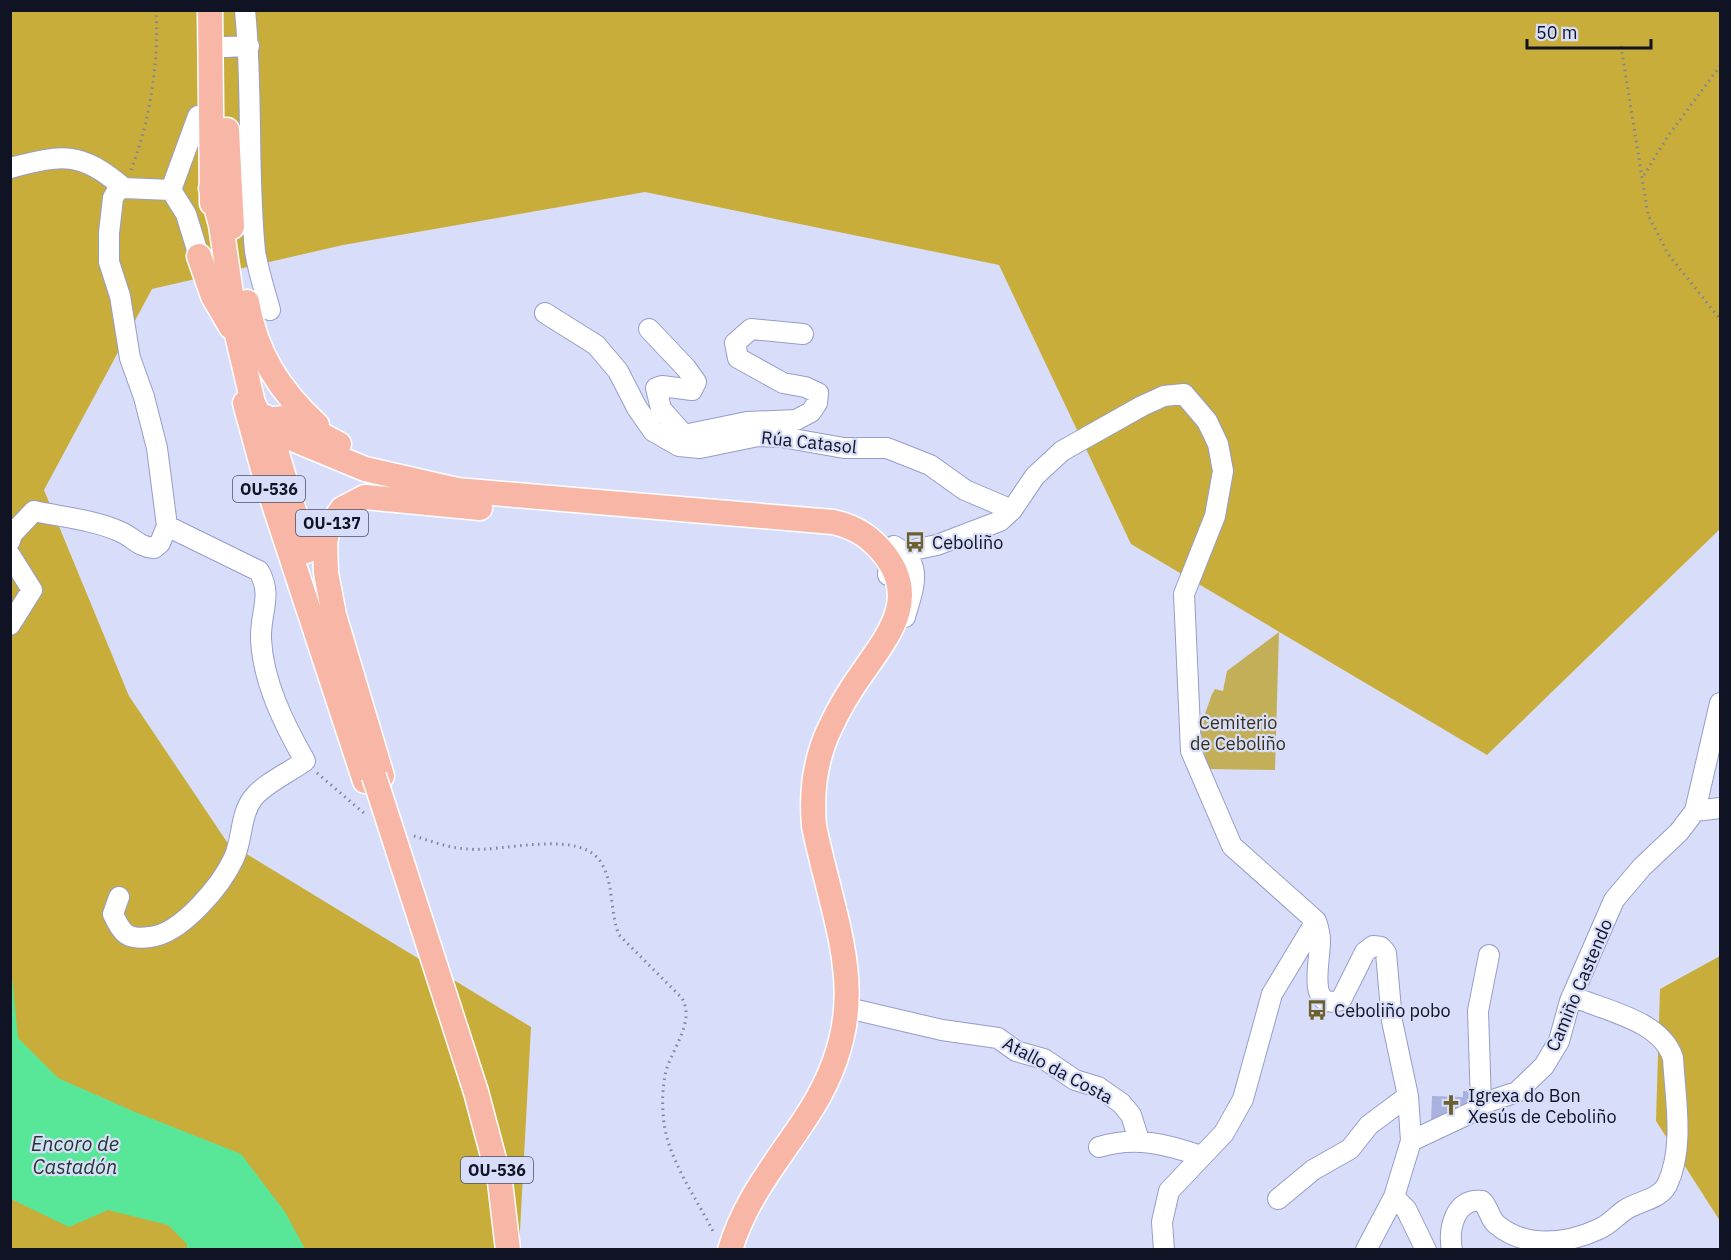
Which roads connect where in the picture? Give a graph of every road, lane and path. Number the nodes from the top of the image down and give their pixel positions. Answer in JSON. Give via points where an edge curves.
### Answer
{"nodes":[{"id":1,"x":156,"y":10,"type":"edge"},
{"id":2,"x":210,"y":10,"type":"edge"},
{"id":3,"x":224,"y":10,"type":"edge"},
{"id":4,"x":245,"y":10,"type":"edge"},
{"id":5,"x":228,"y":45,"type":"junction"},
{"id":6,"x":1621,"y":46,"type":"dead end"},
{"id":7,"x":1720,"y":66,"type":"edge"},
{"id":8,"x":198,"y":116,"type":"joint"},
{"id":9,"x":10,"y":168,"type":"edge"},
{"id":10,"x":1644,"y":175,"type":"junction"},
{"id":11,"x":124,"y":188,"type":"junction"},
{"id":12,"x":220,"y":188,"type":"junction"},
{"id":13,"x":171,"y":190,"type":"junction"},
{"id":14,"x":199,"y":256,"type":"joint"},
{"id":15,"x":270,"y":310,"type":"dead end"},
{"id":16,"x":545,"y":313,"type":"dead end"},
{"id":17,"x":1720,"y":319,"type":"edge"},
{"id":18,"x":231,"y":326,"type":"junction"},
{"id":19,"x":649,"y":328,"type":"dead end"},
{"id":20,"x":803,"y":334,"type":"dead end"},
{"id":21,"x":268,"y":424,"type":"junction"},
{"id":22,"x":681,"y":440,"type":"junction"},
{"id":23,"x":337,"y":443,"type":"junction"},
{"id":24,"x":390,"y":477,"type":"junction"},
{"id":25,"x":582,"y":501,"type":"junction"},
{"id":26,"x":1012,"y":510,"type":"junction"},
{"id":27,"x":167,"y":526,"type":"junction"},
{"id":28,"x":969,"y":535,"type":"junction"},
{"id":29,"x":859,"y":538,"type":"junction"},
{"id":30,"x":10,"y":541,"type":"edge"},
{"id":31,"x":10,"y":555,"type":"edge"},
{"id":32,"x":899,"y":572,"type":"junction"},
{"id":33,"x":305,"y":597,"type":"junction"},
{"id":34,"x":887,"y":608,"type":"junction"},
{"id":35,"x":10,"y":624,"type":"edge"},
{"id":36,"x":864,"y":670,"type":"junction"},
{"id":37,"x":1720,"y":703,"type":"edge"},
{"id":38,"x":306,"y":761,"type":"junction"},
{"id":39,"x":374,"y":778,"type":"junction"},
{"id":40,"x":1720,"y":808,"type":"edge"},
{"id":41,"x":1695,"y":811,"type":"junction"},
{"id":42,"x":369,"y":816,"type":"dead end"},
{"id":43,"x":405,"y":834,"type":"dead end"},
{"id":44,"x":119,"y":897,"type":"dead end"},
{"id":45,"x":1316,"y":921,"type":"junction"},
{"id":46,"x":1489,"y":955,"type":"dead end"},
{"id":47,"x":1572,"y":996,"type":"junction"},
{"id":48,"x":848,"y":1008,"type":"junction"},
{"id":49,"x":470,"y":1093,"type":"junction"},
{"id":50,"x":1481,"y":1104,"type":"junction"},
{"id":51,"x":1408,"y":1105,"type":"junction"},
{"id":52,"x":1139,"y":1140,"type":"junction"},
{"id":53,"x":1411,"y":1141,"type":"junction"},
{"id":54,"x":1099,"y":1147,"type":"dead end"},
{"id":55,"x":1201,"y":1156,"type":"junction"},
{"id":56,"x":1394,"y":1197,"type":"junction"},
{"id":57,"x":1278,"y":1199,"type":"dead end"},
{"id":58,"x":724,"y":1246,"type":"edge"},
{"id":59,"x":494,"y":1250,"type":"edge"},
{"id":60,"x":508,"y":1250,"type":"edge"},
{"id":61,"x":1164,"y":1250,"type":"edge"},
{"id":62,"x":1366,"y":1250,"type":"edge"},
{"id":63,"x":1426,"y":1250,"type":"edge"},
{"id":64,"x":1452,"y":1250,"type":"edge"}],
"edges":[{"from":1,"to":11,"type":"path","via":[[158,49],[139,150]]},
{"from":2,"to":5,"type":"main road","number":"OU-536"},
{"from":3,"to":5,"type":"main road","number":"OU-536"},
{"from":4,"to":5,"type":"street"},
{"from":5,"to":8,"type":"main road","via":[[206,60]]},
{"from":5,"to":12,"type":"main road","number":"OU-536"},
{"from":5,"to":15,"type":"street","via":[[249,159],[256,254]]},
{"from":6,"to":10,"type":"path"},
{"from":7,"to":10,"type":"path","via":[[1681,116]]},
{"from":8,"to":13,"type":"street"},
{"from":9,"to":11,"type":"street","via":[[75,157],[105,172]]},
{"from":10,"to":17,"type":"path","via":[[1644,198],[1654,232]]},
{"from":11,"to":13,"type":"street"},
{"from":11,"to":27,"type":"street","via":[[113,198],[109,262],[120,296],[130,358],[157,448]]},
{"from":12,"to":18,"type":"main road","number":"OU-536","via":[[216,256]]},
{"from":12,"to":21,"type":"main road","number":"OU-536","via":[[244,328]]},
{"from":12,"to":23,"type":"main road","number":"OU-137","via":[[259,350],[289,399]]},
{"from":13,"to":14,"type":"street","via":[[186,214]]},
{"from":14,"to":18,"type":"main road","via":[[213,296]]},
{"from":16,"to":22,"type":"street","name":"Rúa Catasol","via":[[596,345],[618,371],[653,431]]},
{"from":18,"to":21,"type":"main road","number":"OU-137","via":[[257,414]]},
{"from":18,"to":33,"type":"main road","number":"OU-536","via":[[261,461]]},
{"from":19,"to":22,"type":"street","via":[[696,382],[692,390],[656,388],[661,409]]},
{"from":20,"to":22,"type":"street","via":[[751,329],[735,343],[738,358],[759,372],[818,393],[818,403],[812,412],[796,420],[747,422]]},
{"from":21,"to":23,"type":"main road","number":"OU-137","via":[[278,417],[285,418]]},
{"from":21,"to":24,"type":"main road","number":"OU-137","via":[[290,438]]},
{"from":21,"to":33,"type":"main road","number":"OU-137","via":[[267,452],[300,558]]},
{"from":21,"to":39,"type":"main road","number":"OU-536"},
{"from":22,"to":26,"type":"street","name":"Rúa Catasol","via":[[700,448],[758,436],[782,436],[844,448],[887,448],[930,465],[965,490]]},
{"from":23,"to":24,"type":"main road","number":"OU-137"},
{"from":24,"to":25,"type":"main road","number":"OU-137","via":[[457,490]]},
{"from":25,"to":29,"type":"main road","number":"OU-137","via":[[782,517]]},
{"from":25,"to":39,"type":"main road","number":"OU-137","via":[[490,509],[365,497],[334,518],[325,542],[326,573]]},
{"from":26,"to":28,"type":"street","via":[[1000,521]]},
{"from":26,"to":45,"type":"street","via":[[1035,476],[1062,451],[1164,396],[1184,394],[1207,421],[1218,444],[1223,471],[1215,516],[1184,594],[1191,752],[1232,846]]},
{"from":27,"to":30,"type":"street","via":[[160,543],[154,548],[145,547],[123,532],[33,511]]},
{"from":27,"to":38,"type":"street","via":[[259,571],[267,585],[261,638],[266,668],[275,701]]},
{"from":28,"to":32,"type":"street","via":[[942,553]]},
{"from":28,"to":32,"type":"street","via":[[926,548]]},
{"from":29,"to":32,"type":"main road","number":"OU-137","via":[[874,541]]},
{"from":29,"to":34,"type":"main road","number":"OU-137","via":[[878,569],[887,594]]},
{"from":31,"to":35,"type":"street","via":[[32,590]]},
{"from":32,"to":34,"type":"street"},
{"from":32,"to":36,"type":"main road","number":"OU-137","via":[[899,612]]},
{"from":33,"to":39,"type":"main road","number":"OU-536"},
{"from":34,"to":36,"type":"main road","number":"OU-137"},
{"from":36,"to":48,"type":"main road","number":"OU-137","via":[[830,728],[815,773],[812,801],[814,826],[847,973]]},
{"from":37,"to":41,"type":"street"},
{"from":38,"to":42,"type":"path"},
{"from":38,"to":44,"type":"street","via":[[255,796],[245,810],[234,858],[219,884],[202,904],[162,936],[136,939],[120,931],[112,914]]},
{"from":39,"to":49,"type":"main road","number":"OU-536"},
{"from":39,"to":49,"type":"main road","number":"OU-536","bridge":true,"via":[[397,823],[408,884]]},
{"from":40,"to":41,"type":"street"},
{"from":41,"to":47,"type":"street","name":"Camiño Castendo","via":[[1614,900]]},
{"from":43,"to":58,"type":"path","via":[[469,850],[529,844],[569,846],[596,854],[604,866],[619,935],[682,998],[688,1009],[666,1072],[664,1124],[676,1160]]},
{"from":45,"to":51,"type":"street","via":[[1320,939],[1317,984],[1319,995],[1326,1000],[1341,1000],[1365,952],[1373,946],[1386,952],[1392,1021]]},
{"from":45,"to":55,"type":"street","via":[[1272,994],[1244,1099],[1224,1133]]},
{"from":46,"to":50,"type":"street","via":[[1478,1011]]},
{"from":47,"to":50,"type":"street","name":"Camiño Castendo","via":[[1559,1041],[1544,1066],[1517,1092]]},
{"from":47,"to":64,"type":"street","via":[[1632,1019],[1665,1040],[1670,1048],[1676,1143],[1666,1186],[1659,1195],[1626,1209],[1600,1229],[1569,1241],[1551,1243],[1515,1235],[1496,1224],[1482,1201],[1474,1200],[1464,1203],[1456,1214],[1450,1231]]},
{"from":48,"to":52,"type":"street","name":"Atallo da Costa","via":[[942,1030],[998,1038],[1016,1051],[1044,1059],[1074,1080],[1098,1087],[1121,1103],[1131,1115]]},
{"from":48,"to":58,"type":"main road","number":"OU-137","via":[[837,1057],[813,1106],[751,1197]]},
{"from":49,"to":59,"type":"main road","number":"OU-536"},
{"from":49,"to":60,"type":"main road","number":"OU-536","via":[[500,1182]]},
{"from":50,"to":53,"type":"street","name":"Camiño Castendo","via":[[1477,1110]]},
{"from":51,"to":53,"type":"street"},
{"from":51,"to":57,"type":"street","via":[[1370,1125],[1350,1149],[1313,1170]]},
{"from":52,"to":54,"type":"street"},
{"from":52,"to":55,"type":"street"},
{"from":53,"to":56,"type":"street"},
{"from":55,"to":61,"type":"street","via":[[1169,1191],[1162,1222]]},
{"from":56,"to":62,"type":"street"},
{"from":56,"to":63,"type":"street","via":[[1406,1209]]}]}
